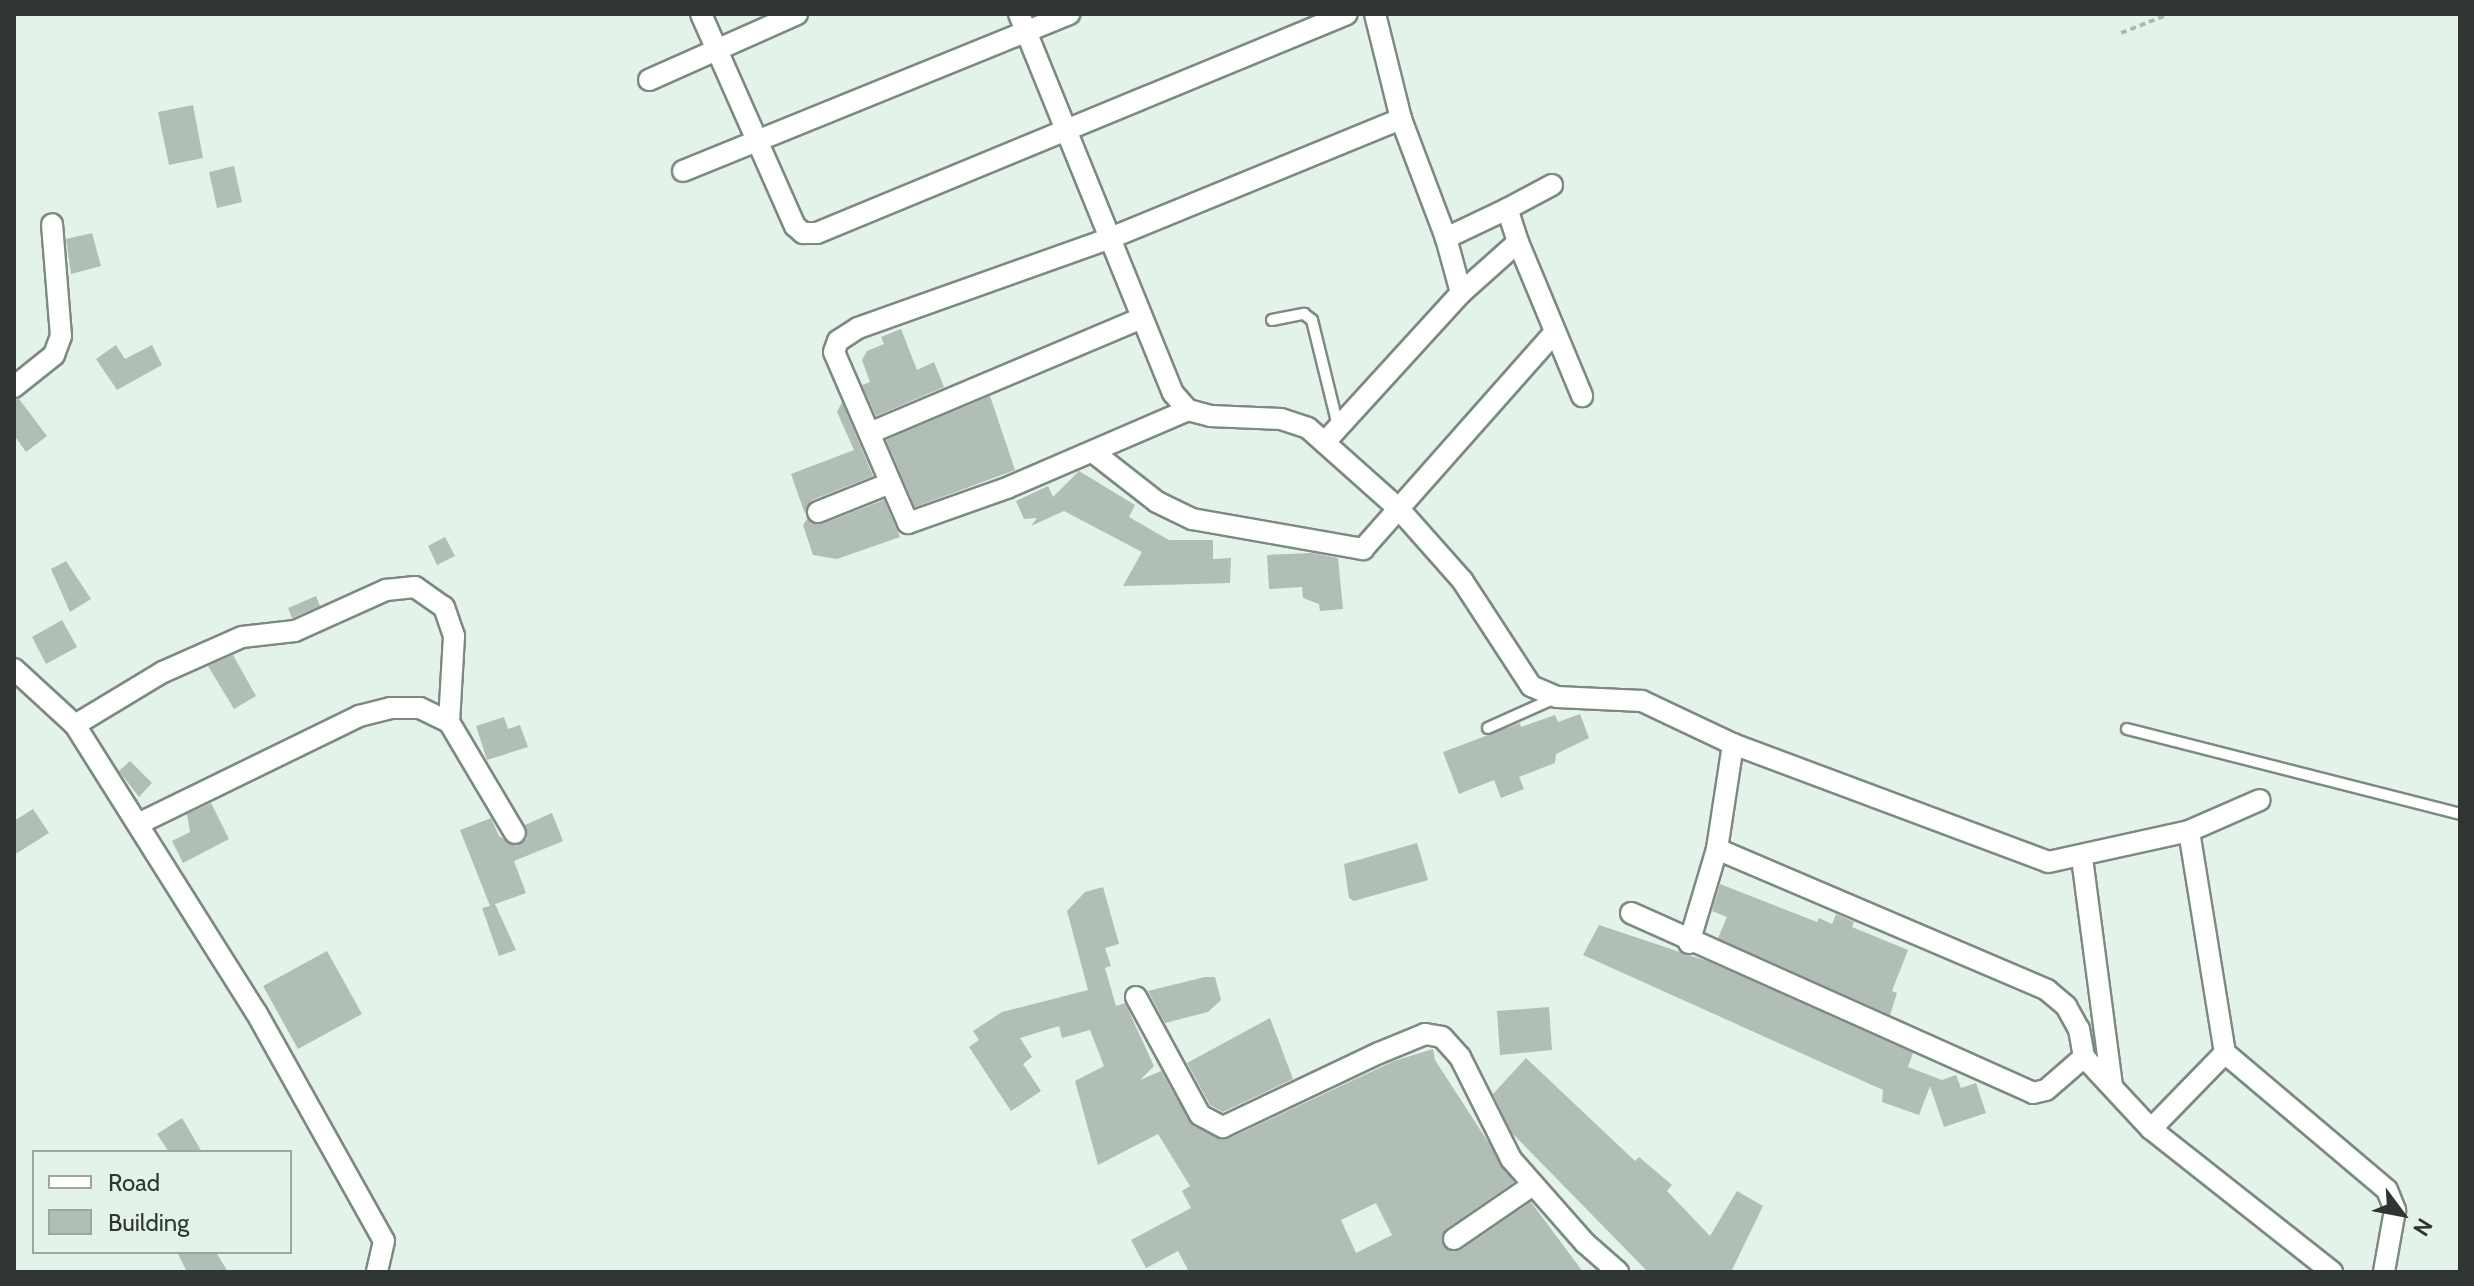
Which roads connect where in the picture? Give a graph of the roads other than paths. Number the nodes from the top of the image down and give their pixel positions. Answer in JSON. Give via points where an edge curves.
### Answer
{"nodes":[{"id":1,"x":701,"y":14,"type":"edge"},
{"id":2,"x":797,"y":14,"type":"edge"},
{"id":3,"x":1019,"y":14,"type":"edge"},
{"id":4,"x":1069,"y":14,"type":"edge"},
{"id":5,"x":1347,"y":14,"type":"edge"},
{"id":6,"x":1375,"y":14,"type":"edge"},
{"id":7,"x":1027,"y":35,"type":"junction"},
{"id":8,"x":716,"y":49,"type":"junction"},
{"id":9,"x":649,"y":80,"type":"dead end"},
{"id":10,"x":1401,"y":119,"type":"junction"},
{"id":11,"x":1069,"y":127,"type":"junction"},
{"id":12,"x":753,"y":138,"type":"junction"},
{"id":13,"x":683,"y":171,"type":"dead end"},
{"id":14,"x":1552,"y":185,"type":"dead end"},
{"id":15,"x":1507,"y":209,"type":"junction"},
{"id":16,"x":52,"y":224,"type":"dead end"},
{"id":17,"x":1446,"y":238,"type":"junction"},
{"id":18,"x":1108,"y":239,"type":"junction"},
{"id":19,"x":1518,"y":242,"type":"junction"},
{"id":20,"x":1461,"y":293,"type":"junction"},
{"id":21,"x":1142,"y":318,"type":"junction"},
{"id":22,"x":1272,"y":320,"type":"dead end"},
{"id":23,"x":1554,"y":333,"type":"junction"},
{"id":24,"x":14,"y":387,"type":"edge"},
{"id":25,"x":1582,"y":396,"type":"dead end"},
{"id":26,"x":1188,"y":410,"type":"junction"},
{"id":27,"x":872,"y":432,"type":"junction"},
{"id":28,"x":1332,"y":435,"type":"junction"},
{"id":29,"x":1093,"y":452,"type":"junction"},
{"id":30,"x":890,"y":483,"type":"junction"},
{"id":31,"x":1400,"y":510,"type":"junction"},
{"id":32,"x":818,"y":512,"type":"dead end"},
{"id":33,"x":14,"y":669,"type":"edge"},
{"id":34,"x":1557,"y":697,"type":"junction"},
{"id":35,"x":449,"y":722,"type":"junction"},
{"id":36,"x":75,"y":725,"type":"junction"},
{"id":37,"x":1488,"y":728,"type":"dead end"},
{"id":38,"x":2127,"y":729,"type":"dead end"},
{"id":39,"x":1733,"y":744,"type":"junction"},
{"id":40,"x":2260,"y":800,"type":"dead end"},
{"id":41,"x":2460,"y":814,"type":"edge"},
{"id":42,"x":140,"y":823,"type":"junction"},
{"id":43,"x":2189,"y":831,"type":"junction"},
{"id":44,"x":515,"y":833,"type":"dead end"},
{"id":45,"x":1717,"y":849,"type":"junction"},
{"id":46,"x":2082,"y":858,"type":"junction"},
{"id":47,"x":1631,"y":913,"type":"dead end"},
{"id":48,"x":1689,"y":943,"type":"junction"},
{"id":49,"x":1136,"y":997,"type":"dead end"},
{"id":50,"x":2225,"y":1053,"type":"junction"},
{"id":51,"x":2084,"y":1057,"type":"junction"},
{"id":52,"x":2112,"y":1086,"type":"junction"},
{"id":53,"x":2151,"y":1129,"type":"junction"},
{"id":54,"x":1533,"y":1185,"type":"junction"},
{"id":55,"x":1454,"y":1239,"type":"dead end"},
{"id":56,"x":1613,"y":1271,"type":"edge"},
{"id":57,"x":377,"y":1272,"type":"edge"},
{"id":58,"x":2332,"y":1272,"type":"edge"},
{"id":59,"x":2384,"y":1272,"type":"edge"}],
"edges":[{"from":1,"to":8,"type":"street"},
{"from":2,"to":8,"type":"street"},
{"from":3,"to":7,"type":"street"},
{"from":4,"to":7,"type":"street"},
{"from":5,"to":11,"type":"street"},
{"from":6,"to":10,"type":"street"},
{"from":7,"to":11,"type":"street"},
{"from":7,"to":12,"type":"street"},
{"from":8,"to":9,"type":"street"},
{"from":8,"to":12,"type":"street"},
{"from":10,"to":17,"type":"street"},
{"from":10,"to":18,"type":"street"},
{"from":11,"to":12,"type":"street","via":[[817,233],[803,233],[795,226]]},
{"from":11,"to":18,"type":"street"},
{"from":12,"to":13,"type":"street"},
{"from":14,"to":15,"type":"street"},
{"from":15,"to":17,"type":"street"},
{"from":15,"to":19,"type":"street"},
{"from":16,"to":24,"type":"street","via":[[61,336],[54,355]]},
{"from":17,"to":20,"type":"street"},
{"from":18,"to":21,"type":"street"},
{"from":18,"to":27,"type":"street","via":[[847,333],[834,352]]},
{"from":19,"to":20,"type":"street"},
{"from":19,"to":23,"type":"street"},
{"from":20,"to":28,"type":"street"},
{"from":21,"to":26,"type":"street","via":[[1173,393]]},
{"from":21,"to":27,"type":"street"},
{"from":22,"to":28,"type":"lane","via":[[1304,314],[1312,320]]},
{"from":23,"to":25,"type":"street"},
{"from":23,"to":31,"type":"street"},
{"from":26,"to":28,"type":"street","via":[[1295,421]]},
{"from":26,"to":29,"type":"street"},
{"from":27,"to":30,"type":"street"},
{"from":28,"to":31,"type":"street"},
{"from":29,"to":30,"type":"street","via":[[916,523],[904,518]]},
{"from":29,"to":31,"type":"street","via":[[1175,512],[1235,528],[1363,549]]},
{"from":30,"to":32,"type":"street"},
{"from":31,"to":34,"type":"street","via":[[1462,580],[1531,686]]},
{"from":33,"to":36,"type":"street"},
{"from":34,"to":37,"type":"lane"},
{"from":34,"to":39,"type":"street","via":[[1642,701]]},
{"from":35,"to":36,"type":"street","via":[[454,636],[444,607],[415,587],[386,590],[295,631],[242,637],[163,672]]},
{"from":35,"to":42,"type":"street","via":[[420,708],[359,716]]},
{"from":35,"to":44,"type":"street"},
{"from":36,"to":42,"type":"street"},
{"from":38,"to":41,"type":"lane"},
{"from":39,"to":45,"type":"street"},
{"from":39,"to":46,"type":"street","via":[[2022,855],[2048,862]]},
{"from":40,"to":43,"type":"street"},
{"from":42,"to":57,"type":"street","via":[[256,1012],[384,1241]]},
{"from":43,"to":46,"type":"street"},
{"from":43,"to":50,"type":"street"},
{"from":45,"to":48,"type":"street"},
{"from":45,"to":51,"type":"street","via":[[2047,990],[2066,1006],[2079,1029]]},
{"from":46,"to":52,"type":"street"},
{"from":47,"to":48,"type":"street"},
{"from":48,"to":51,"type":"street","via":[[2033,1093],[2046,1090]]},
{"from":49,"to":54,"type":"street","via":[[1200,1115],[1223,1127],[1425,1034],[1442,1037],[1460,1057],[1511,1159]]},
{"from":50,"to":53,"type":"street"},
{"from":50,"to":59,"type":"street","via":[[2387,1190],[2395,1210]]},
{"from":51,"to":52,"type":"street"},
{"from":52,"to":53,"type":"street"},
{"from":53,"to":58,"type":"street"},
{"from":54,"to":55,"type":"street"},
{"from":54,"to":56,"type":"street"}]}
